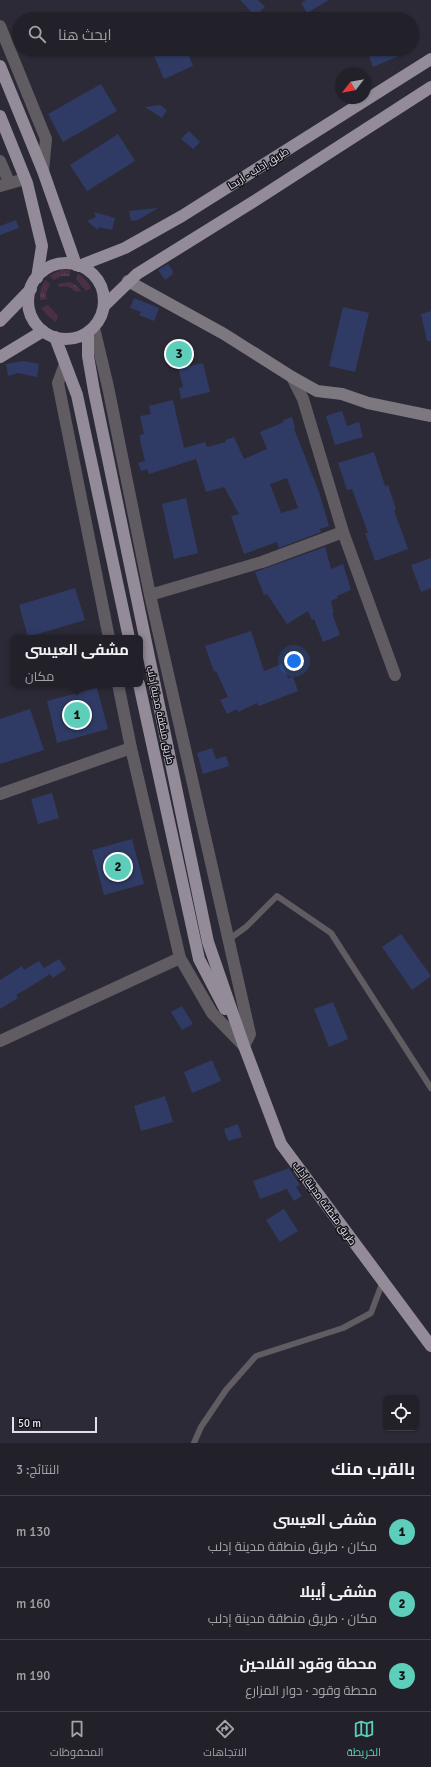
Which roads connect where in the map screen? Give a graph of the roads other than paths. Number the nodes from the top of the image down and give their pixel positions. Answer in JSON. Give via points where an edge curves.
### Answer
{"nodes":[{"id":1,"x":0,"y":26,"type":"edge"},
{"id":2,"x":12,"y":55,"type":"edge"},
{"id":3,"x":12,"y":56,"type":"edge"},
{"id":4,"x":431,"y":59,"type":"edge"},
{"id":5,"x":0,"y":66,"type":"edge"},
{"id":6,"x":431,"y":87,"type":"edge"},
{"id":7,"x":0,"y":116,"type":"edge"},
{"id":8,"x":0,"y":161,"type":"edge"},
{"id":9,"x":43,"y":171,"type":"junction"},
{"id":10,"x":25,"y":179,"type":"junction"},
{"id":11,"x":4,"y":184,"type":"edge"},
{"id":12,"x":78,"y":265,"type":"junction"},
{"id":13,"x":37,"y":278,"type":"junction"},
{"id":14,"x":128,"y":281,"type":"junction"},
{"id":15,"x":31,"y":289,"type":"junction"},
{"id":16,"x":104,"y":306,"type":"junction"},
{"id":17,"x":0,"y":321,"type":"edge"},
{"id":18,"x":91,"y":330,"type":"junction"},
{"id":19,"x":43,"y":331,"type":"junction"},
{"id":20,"x":55,"y":337,"type":"junction"},
{"id":21,"x":0,"y":357,"type":"edge"},
{"id":22,"x":65,"y":364,"type":"junction"},
{"id":23,"x":292,"y":377,"type":"junction"},
{"id":24,"x":431,"y":416,"type":"edge"},
{"id":25,"x":343,"y":532,"type":"junction"},
{"id":26,"x":150,"y":595,"type":"junction"},
{"id":27,"x":108,"y":635,"type":"edge"},
{"id":28,"x":128,"y":635,"type":"edge"},
{"id":29,"x":395,"y":675,"type":"dead end"},
{"id":30,"x":119,"y":687,"type":"edge"},
{"id":31,"x":140,"y":687,"type":"edge"},
{"id":32,"x":131,"y":748,"type":"junction"},
{"id":33,"x":0,"y":794,"type":"edge"},
{"id":34,"x":228,"y":940,"type":"junction"},
{"id":35,"x":180,"y":958,"type":"junction"},
{"id":36,"x":0,"y":1041,"type":"edge"},
{"id":37,"x":244,"y":1046,"type":"junction"},
{"id":38,"x":431,"y":1088,"type":"edge"},
{"id":39,"x":383,"y":1281,"type":"junction"},
{"id":40,"x":431,"y":1346,"type":"edge"},
{"id":41,"x":194,"y":1443,"type":"edge"}],
"edges":[{"from":1,"to":2,"type":"street"},
{"from":3,"to":9,"type":"street","via":[[46,139]]},
{"from":4,"to":12,"type":"main road","name":"طريق إدلب - أريحا","via":[[182,216],[125,248]]},
{"from":5,"to":9,"type":"main road"},
{"from":6,"to":14,"type":"main road"},
{"from":7,"to":10,"type":"main road"},
{"from":8,"to":11,"type":"street"},
{"from":9,"to":12,"type":"main road"},
{"from":10,"to":11,"type":"street"},
{"from":10,"to":13,"type":"main road","via":[[42,246]]},
{"from":12,"to":13,"type":"main road","via":[[54,265]]},
{"from":12,"to":16,"type":"main road","via":[[96,278],[103,291]]},
{"from":13,"to":15,"type":"main road"},
{"from":14,"to":16,"type":"main road"},
{"from":14,"to":23,"type":"street","via":[[224,334]]},
{"from":15,"to":17,"type":"main road"},
{"from":15,"to":19,"type":"main road","via":[[31,315]]},
{"from":16,"to":18,"type":"main road","via":[[101,318]]},
{"from":18,"to":20,"type":"main road","via":[[76,338]]},
{"from":18,"to":26,"type":"street","via":[[108,387]]},
{"from":18,"to":37,"type":"main road","name":"طريق منطقة مدينة إدلب","via":[[88,356],[94,391],[208,942]]},
{"from":19,"to":20,"type":"main road"},
{"from":19,"to":21,"type":"main road"},
{"from":20,"to":22,"type":"main road"},
{"from":22,"to":27,"type":"street","via":[[58,383]]},
{"from":22,"to":28,"type":"main road","via":[[77,395]]},
{"from":23,"to":24,"type":"street","via":[[317,391],[342,394],[368,403]]},
{"from":23,"to":25,"type":"street","via":[[302,399]]},
{"from":25,"to":26,"type":"street","via":[[262,562]]},
{"from":25,"to":29,"type":"street"},
{"from":26,"to":34,"type":"street"},
{"from":30,"to":32,"type":"street"},
{"from":31,"to":37,"type":"main road","name":"طريق منطقة مدينة إدلب","via":[[199,959]]},
{"from":32,"to":33,"type":"street"},
{"from":32,"to":35,"type":"street"},
{"from":34,"to":37,"type":"street","via":[[250,1034]]},
{"from":34,"to":38,"type":"lane","via":[[246,927],[278,896],[331,933]]},
{"from":35,"to":36,"type":"street"},
{"from":35,"to":37,"type":"street","via":[[212,1013]]},
{"from":37,"to":39,"type":"main road","name":"طريق منطقة مدينة إدلب","via":[[282,1144]]},
{"from":39,"to":40,"type":"main road","name":"طريق منطقة مدينة إدلب"},
{"from":39,"to":41,"type":"lane","via":[[371,1313],[344,1328],[256,1356],[226,1390],[200,1427]]}]}
